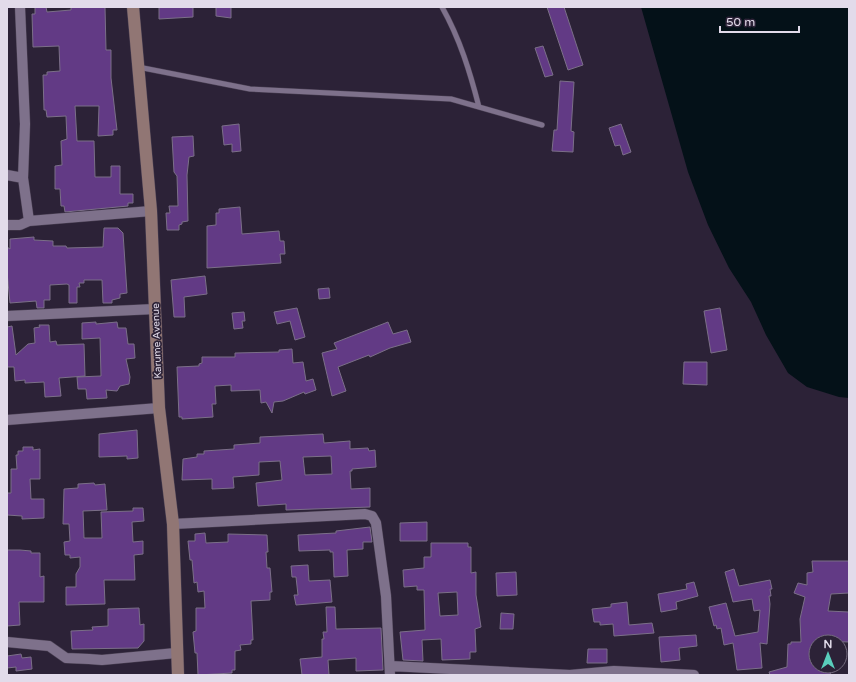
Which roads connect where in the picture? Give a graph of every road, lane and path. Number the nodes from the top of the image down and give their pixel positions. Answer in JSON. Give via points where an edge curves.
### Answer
{"nodes":[{"id":1,"x":20,"y":7,"type":"edge"},
{"id":2,"x":133,"y":7,"type":"edge"},
{"id":3,"x":442,"y":7,"type":"edge"},
{"id":4,"x":137,"y":66,"type":"junction"},
{"id":5,"x":479,"y":107,"type":"junction"},
{"id":6,"x":542,"y":125,"type":"dead end"},
{"id":7,"x":7,"y":175,"type":"edge"},
{"id":8,"x":23,"y":178,"type":"junction"},
{"id":9,"x":150,"y":211,"type":"junction"},
{"id":10,"x":29,"y":221,"type":"junction"},
{"id":11,"x":7,"y":225,"type":"edge"},
{"id":12,"x":155,"y":308,"type":"junction"},
{"id":13,"x":7,"y":316,"type":"edge"},
{"id":14,"x":160,"y":408,"type":"junction"},
{"id":15,"x":7,"y":420,"type":"edge"},
{"id":16,"x":173,"y":524,"type":"junction"},
{"id":17,"x":7,"y":642,"type":"edge"},
{"id":18,"x":176,"y":653,"type":"junction"},
{"id":19,"x":390,"y":671,"type":"edge"},
{"id":20,"x":178,"y":675,"type":"edge"},
{"id":21,"x":694,"y":675,"type":"edge"}],
"edges":[{"from":1,"to":8,"type":"street","via":[[25,124]]},
{"from":2,"to":4,"type":"main road","name":"Karume Avenue"},
{"from":3,"to":5,"type":"lane","via":[[469,69]]},
{"from":4,"to":5,"type":"lane","via":[[250,89],[451,99]]},
{"from":4,"to":9,"type":"main road","name":"Karume Avenue"},
{"from":5,"to":6,"type":"lane"},
{"from":7,"to":8,"type":"street"},
{"from":8,"to":10,"type":"street"},
{"from":9,"to":10,"type":"street"},
{"from":9,"to":12,"type":"main road","name":"Karume Avenue"},
{"from":10,"to":11,"type":"street"},
{"from":12,"to":13,"type":"street"},
{"from":12,"to":14,"type":"main road","name":"Karume Avenue"},
{"from":14,"to":15,"type":"street"},
{"from":14,"to":16,"type":"main road","name":"Karume Avenue"},
{"from":16,"to":18,"type":"main road","name":"Karume Avenue"},
{"from":16,"to":19,"type":"street","via":[[364,514],[372,516],[376,523],[386,596]]},
{"from":17,"to":18,"type":"street","via":[[49,646],[66,658],[102,660]]},
{"from":18,"to":20,"type":"main road","name":"Karume Avenue"},
{"from":19,"to":21,"type":"street"}]}
